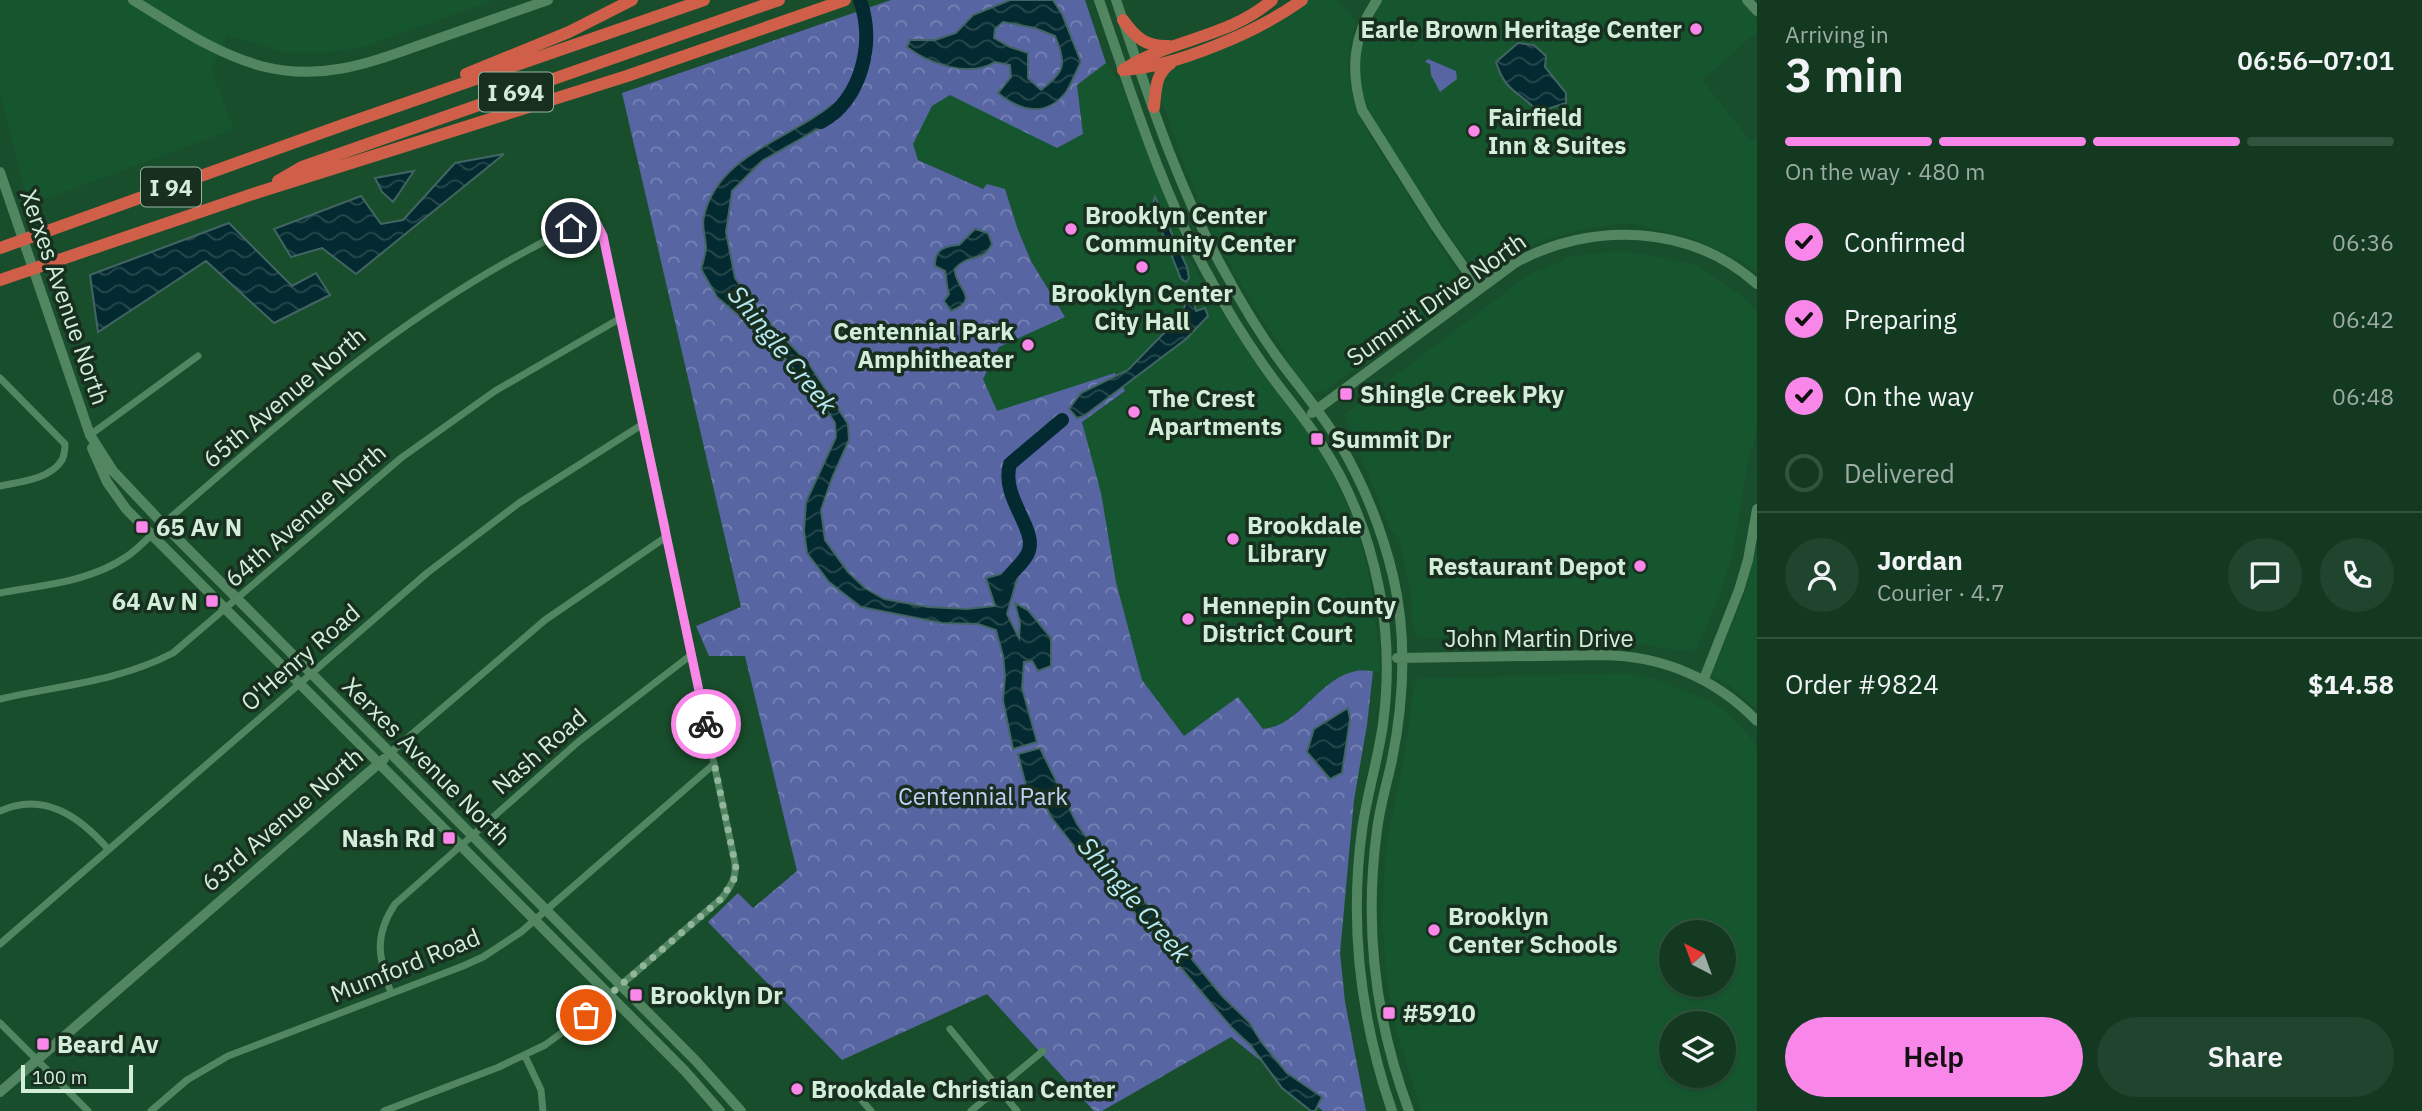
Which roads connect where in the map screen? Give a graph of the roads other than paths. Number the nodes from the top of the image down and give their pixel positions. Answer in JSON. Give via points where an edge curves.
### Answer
{"nodes":[{"id":1,"x":133,"y":0,"type":"edge"},
{"id":2,"x":548,"y":0,"type":"edge"},
{"id":3,"x":632,"y":0,"type":"edge"},
{"id":4,"x":704,"y":0,"type":"edge"},
{"id":5,"x":779,"y":0,"type":"edge"},
{"id":6,"x":845,"y":0,"type":"edge"},
{"id":7,"x":1099,"y":0,"type":"edge"},
{"id":8,"x":1116,"y":0,"type":"edge"},
{"id":9,"x":1272,"y":0,"type":"edge"},
{"id":10,"x":1299,"y":0,"type":"edge"},
{"id":11,"x":1377,"y":0,"type":"edge"},
{"id":12,"x":1747,"y":0,"type":"edge"},
{"id":13,"x":1757,"y":11,"type":"edge"},
{"id":14,"x":1123,"y":20,"type":"junction"},
{"id":15,"x":1196,"y":40,"type":"junction"},
{"id":16,"x":1190,"y":54,"type":"junction"},
{"id":17,"x":1139,"y":65,"type":"junction"},
{"id":18,"x":1123,"y":70,"type":"junction"},
{"id":19,"x":1154,"y":107,"type":"junction"},
{"id":20,"x":342,"y":125,"type":"junction"},
{"id":21,"x":0,"y":172,"type":"edge"},
{"id":22,"x":256,"y":193,"type":"junction"},
{"id":23,"x":0,"y":248,"type":"edge"},
{"id":24,"x":0,"y":280,"type":"edge"},
{"id":25,"x":1757,"y":284,"type":"edge"},
{"id":26,"x":1477,"y":290,"type":"junction"},
{"id":27,"x":620,"y":319,"type":"junction"},
{"id":28,"x":198,"y":356,"type":"dead end"},
{"id":29,"x":0,"y":378,"type":"edge"},
{"id":30,"x":1317,"y":409,"type":"junction"},
{"id":31,"x":1304,"y":419,"type":"junction"},
{"id":32,"x":643,"y":424,"type":"junction"},
{"id":33,"x":90,"y":435,"type":"junction"},
{"id":34,"x":0,"y":486,"type":"edge"},
{"id":35,"x":1757,"y":509,"type":"edge"},
{"id":36,"x":163,"y":524,"type":"junction"},
{"id":37,"x":152,"y":534,"type":"junction"},
{"id":38,"x":666,"y":537,"type":"junction"},
{"id":39,"x":0,"y":593,"type":"edge"},
{"id":40,"x":237,"y":599,"type":"junction"},
{"id":41,"x":226,"y":609,"type":"junction"},
{"id":42,"x":691,"y":655,"type":"junction"},
{"id":43,"x":1387,"y":657,"type":"junction"},
{"id":44,"x":1402,"y":659,"type":"junction"},
{"id":45,"x":310,"y":673,"type":"junction"},
{"id":46,"x":1704,"y":679,"type":"junction"},
{"id":47,"x":299,"y":682,"type":"junction"},
{"id":48,"x":0,"y":699,"type":"edge"},
{"id":49,"x":1757,"y":721,"type":"edge"},
{"id":50,"x":390,"y":753,"type":"junction"},
{"id":51,"x":379,"y":763,"type":"junction"},
{"id":52,"x":715,"y":764,"type":"junction"},
{"id":53,"x":0,"y":811,"type":"edge"},
{"id":54,"x":471,"y":835,"type":"junction"},
{"id":55,"x":460,"y":845,"type":"junction"},
{"id":56,"x":108,"y":849,"type":"junction"},
{"id":57,"x":545,"y":908,"type":"junction"},
{"id":58,"x":535,"y":919,"type":"junction"},
{"id":59,"x":0,"y":944,"type":"edge"},
{"id":60,"x":620,"y":984,"type":"junction"},
{"id":61,"x":391,"y":993,"type":"junction"},
{"id":62,"x":609,"y":995,"type":"junction"},
{"id":63,"x":0,"y":1023,"type":"edge"},
{"id":64,"x":950,"y":1029,"type":"dead end"},
{"id":65,"x":1043,"y":1051,"type":"dead end"},
{"id":66,"x":524,"y":1056,"type":"junction"},
{"id":67,"x":37,"y":1060,"type":"junction"},
{"id":68,"x":997,"y":1088,"type":"junction"},
{"id":69,"x":854,"y":1091,"type":"dead end"},
{"id":70,"x":0,"y":1092,"type":"edge"},
{"id":71,"x":88,"y":1111,"type":"edge"},
{"id":72,"x":150,"y":1111,"type":"edge"},
{"id":73,"x":384,"y":1111,"type":"edge"},
{"id":74,"x":543,"y":1111,"type":"edge"},
{"id":75,"x":720,"y":1111,"type":"edge"},
{"id":76,"x":741,"y":1111,"type":"edge"},
{"id":77,"x":871,"y":1111,"type":"edge"},
{"id":78,"x":971,"y":1111,"type":"edge"},
{"id":79,"x":1017,"y":1111,"type":"edge"},
{"id":80,"x":1392,"y":1111,"type":"edge"},
{"id":81,"x":1409,"y":1111,"type":"edge"}],
"edges":[{"from":1,"to":2,"type":"street","via":[[224,53],[264,66],[303,71],[357,67]]},
{"from":3,"to":20,"type":"highway","via":[[552,40]]},
{"from":4,"to":20,"type":"highway","number":"I 94"},
{"from":5,"to":22,"type":"highway","number":"I 694","via":[[302,167]]},
{"from":6,"to":22,"type":"highway","number":"I 94","via":[[590,88]]},
{"from":7,"to":18,"type":"street"},
{"from":8,"to":14,"type":"street"},
{"from":9,"to":15,"type":"highway","via":[[1232,26]]},
{"from":10,"to":16,"type":"highway","via":[[1250,30]]},
{"from":11,"to":26,"type":"street","via":[[1360,32],[1354,57],[1362,110]]},
{"from":12,"to":13,"type":"street"},
{"from":14,"to":15,"type":"highway","via":[[1134,36],[1151,46]]},
{"from":14,"to":17,"type":"street"},
{"from":15,"to":17,"type":"highway"},
{"from":16,"to":17,"type":"highway"},
{"from":16,"to":19,"type":"highway","via":[[1160,72]]},
{"from":17,"to":18,"type":"highway"},
{"from":17,"to":19,"type":"street"},
{"from":18,"to":31,"type":"street","via":[[1194,249],[1251,348]]},
{"from":19,"to":30,"type":"street","via":[[1186,194],[1225,273],[1276,356]]},
{"from":20,"to":23,"type":"highway","number":"I 94"},
{"from":21,"to":33,"type":"street","name":"Xerxes Avenue North"},
{"from":22,"to":24,"type":"highway","number":"I 94"},
{"from":25,"to":26,"type":"street","name":"Summit Drive North","via":[[1735,267],[1693,247],[1619,233],[1548,247]]},
{"from":26,"to":30,"type":"street","name":"Summit Drive North"},
{"from":27,"to":32,"type":"street"},
{"from":27,"to":36,"type":"street","name":"65th Avenue North","via":[[603,236],[595,220],[578,224],[410,321],[315,393]]},
{"from":27,"to":40,"type":"street","name":"64th Avenue North","via":[[447,424]]},
{"from":28,"to":33,"type":"street"},
{"from":29,"to":34,"type":"street","via":[[65,444],[62,460],[53,468],[32,479]]},
{"from":30,"to":31,"type":"street","name":"Summit Drive North"},
{"from":30,"to":44,"type":"street","via":[[1357,475],[1375,517],[1393,578]]},
{"from":31,"to":43,"type":"street","via":[[1340,475],[1361,522],[1379,588]]},
{"from":32,"to":38,"type":"street"},
{"from":32,"to":45,"type":"street","name":"O'Henry Road","via":[[519,502]]},
{"from":33,"to":36,"type":"street","name":"Xerxes Avenue North","via":[[113,471]]},
{"from":33,"to":37,"type":"street","name":"Xerxes Avenue North","via":[[107,482]]},
{"from":35,"to":46,"type":"street","via":[[1739,590]]},
{"from":36,"to":37,"type":"street","name":"65th Avenue North"},
{"from":36,"to":40,"type":"street","name":"Xerxes Avenue North"},
{"from":37,"to":39,"type":"street","name":"65th Avenue North","via":[[129,556],[96,573]]},
{"from":37,"to":41,"type":"street","name":"Xerxes Avenue North"},
{"from":38,"to":42,"type":"street"},
{"from":38,"to":50,"type":"street","name":"63rd Avenue North","via":[[545,620]]},
{"from":40,"to":41,"type":"street","name":"64th Avenue North"},
{"from":40,"to":45,"type":"street","name":"Xerxes Avenue North"},
{"from":41,"to":47,"type":"street","name":"Xerxes Avenue North"},
{"from":41,"to":48,"type":"street","name":"64th Avenue North","via":[[189,641],[148,666],[97,681]]},
{"from":42,"to":52,"type":"street"},
{"from":42,"to":54,"type":"street","name":"Nash Road","via":[[603,722]]},
{"from":43,"to":44,"type":"street","name":"John Martin Drive"},
{"from":43,"to":80,"type":"street","via":[[1382,725],[1362,825],[1356,894],[1364,1016]]},
{"from":44,"to":46,"type":"street","name":"John Martin Drive","via":[[1618,655],[1656,661]]},
{"from":44,"to":81,"type":"street","via":[[1398,725],[1376,842],[1371,903],[1381,1017]]},
{"from":45,"to":47,"type":"street","name":"O'Henry Road"},
{"from":45,"to":50,"type":"street","name":"Xerxes Avenue North"},
{"from":46,"to":49,"type":"street","name":"John Martin Drive"},
{"from":47,"to":51,"type":"street","name":"Xerxes Avenue North"},
{"from":47,"to":56,"type":"street","name":"O'Henry Road"},
{"from":50,"to":51,"type":"street","name":"63rd Avenue North"},
{"from":50,"to":54,"type":"street","name":"Xerxes Avenue North"},
{"from":51,"to":55,"type":"street","name":"Xerxes Avenue North"},
{"from":51,"to":67,"type":"street","name":"63rd Avenue North"},
{"from":52,"to":57,"type":"street","name":"Mumford Road"},
{"from":52,"to":60,"type":"street","via":[[736,868],[734,879],[722,898]]},
{"from":53,"to":56,"type":"street","via":[[22,805],[54,808],[83,823]]},
{"from":54,"to":55,"type":"street","name":"Nash Road"},
{"from":54,"to":57,"type":"street","name":"Xerxes Avenue North"},
{"from":55,"to":58,"type":"street","name":"Xerxes Avenue North"},
{"from":55,"to":61,"type":"street","name":"Nash Road","via":[[405,893],[387,916],[379,945]]},
{"from":56,"to":59,"type":"street","name":"O'Henry Road"},
{"from":57,"to":58,"type":"street","name":"Mumford Road"},
{"from":57,"to":60,"type":"street","name":"Xerxes Avenue North"},
{"from":58,"to":61,"type":"street","name":"Mumford Road","via":[[483,957]]},
{"from":58,"to":62,"type":"street","name":"Xerxes Avenue North"},
{"from":60,"to":62,"type":"street"},
{"from":60,"to":76,"type":"street","name":"Xerxes Avenue North"},
{"from":61,"to":72,"type":"street","name":"Mumford Road","via":[[228,1055],[187,1080]]},
{"from":62,"to":66,"type":"street","via":[[566,1031]]},
{"from":62,"to":75,"type":"street","name":"Xerxes Avenue North"},
{"from":63,"to":67,"type":"street"},
{"from":64,"to":68,"type":"street"},
{"from":65,"to":68,"type":"street"},
{"from":66,"to":73,"type":"street"},
{"from":66,"to":74,"type":"street","via":[[541,1090]]},
{"from":67,"to":70,"type":"street","name":"63rd Avenue North"},
{"from":67,"to":71,"type":"street"},
{"from":68,"to":78,"type":"street"},
{"from":68,"to":79,"type":"street"},
{"from":69,"to":77,"type":"street"}]}
